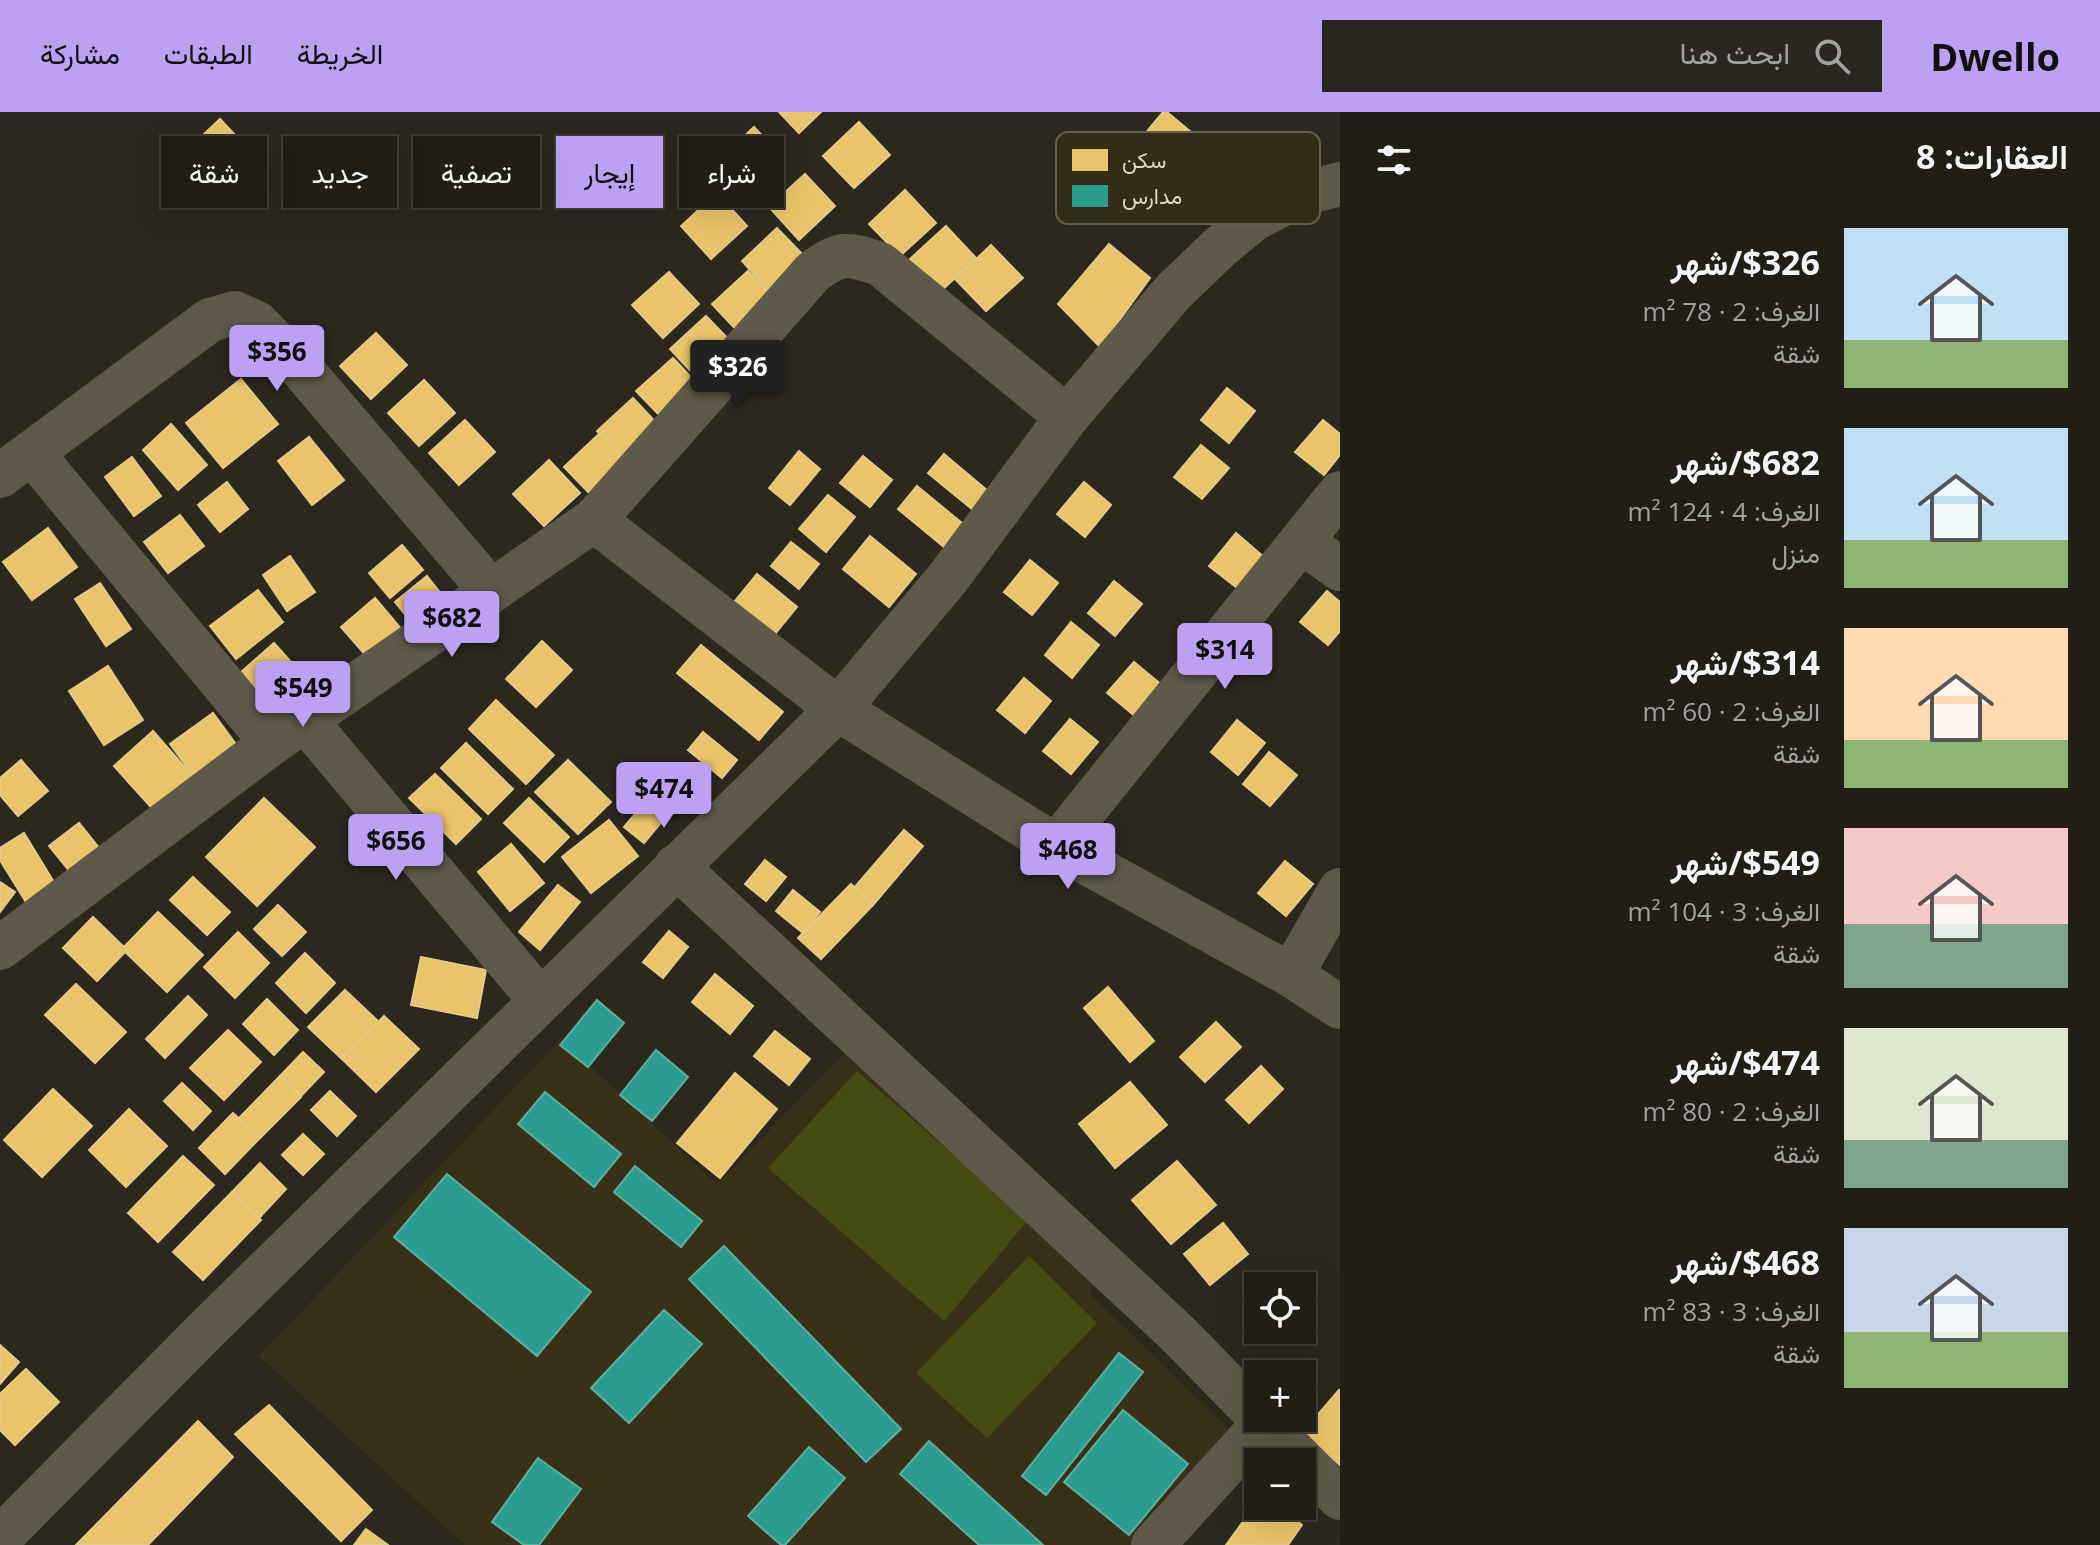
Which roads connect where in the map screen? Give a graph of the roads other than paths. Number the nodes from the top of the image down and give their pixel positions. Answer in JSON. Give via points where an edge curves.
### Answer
{"nodes":[{"id":1,"x":1340,"y":184,"type":"edge"},
{"id":2,"x":1320,"y":189,"type":"edge"},
{"id":3,"x":1248,"y":224,"type":"edge"},
{"id":4,"x":1067,"y":417,"type":"junction"},
{"id":5,"x":16,"y":464,"type":"edge"},
{"id":6,"x":1340,"y":493,"type":"edge"},
{"id":7,"x":594,"y":520,"type":"junction"},
{"id":8,"x":1302,"y":542,"type":"junction"},
{"id":9,"x":1340,"y":569,"type":"edge"},
{"id":10,"x":490,"y":590,"type":"junction"},
{"id":11,"x":838,"y":709,"type":"junction"},
{"id":12,"x":288,"y":731,"type":"junction"},
{"id":13,"x":1056,"y":846,"type":"junction"},
{"id":14,"x":676,"y":866,"type":"junction"},
{"id":15,"x":1340,"y":890,"type":"edge"},
{"id":16,"x":0,"y":948,"type":"edge"},
{"id":17,"x":1291,"y":975,"type":"junction"},
{"id":18,"x":540,"y":1000,"type":"junction"},
{"id":19,"x":1340,"y":1007,"type":"edge"},
{"id":20,"x":1244,"y":1402,"type":"edge"},
{"id":21,"x":1250,"y":1432,"type":"edge"},
{"id":22,"x":1274,"y":1432,"type":"edge"},
{"id":23,"x":1340,"y":1498,"type":"edge"},
{"id":24,"x":0,"y":1538,"type":"edge"},
{"id":25,"x":1153,"y":1545,"type":"edge"}],
"edges":[{"from":1,"to":2,"type":"street"},
{"from":3,"to":4,"type":"street","via":[[1174,291]]},
{"from":4,"to":7,"type":"street","via":[[880,264],[834,256],[813,272]]},
{"from":4,"to":11,"type":"street","via":[[948,578]]},
{"from":5,"to":10,"type":"street","via":[[210,320],[227,313],[244,316],[299,366]]},
{"from":5,"to":12,"type":"street"},
{"from":6,"to":8,"type":"street"},
{"from":7,"to":10,"type":"street"},
{"from":7,"to":11,"type":"street"},
{"from":8,"to":9,"type":"street"},
{"from":8,"to":13,"type":"street"},
{"from":10,"to":12,"type":"street"},
{"from":11,"to":13,"type":"street"},
{"from":11,"to":14,"type":"street"},
{"from":12,"to":16,"type":"street"},
{"from":12,"to":18,"type":"street"},
{"from":13,"to":17,"type":"street"},
{"from":14,"to":18,"type":"street"},
{"from":14,"to":20,"type":"street"},
{"from":15,"to":17,"type":"street"},
{"from":17,"to":19,"type":"street"},
{"from":18,"to":24,"type":"street"},
{"from":21,"to":25,"type":"street"},
{"from":22,"to":23,"type":"street"}]}
